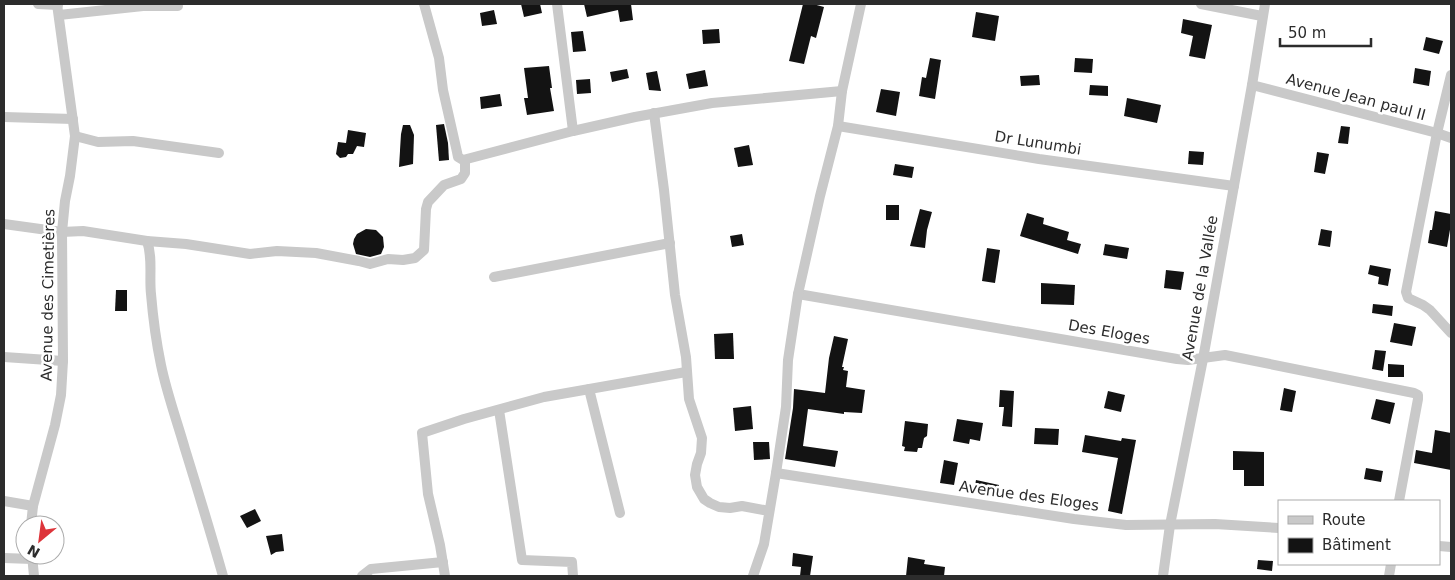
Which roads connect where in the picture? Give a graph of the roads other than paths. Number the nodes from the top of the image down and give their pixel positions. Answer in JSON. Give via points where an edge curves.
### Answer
{"nodes":[{"id":1,"x":38,"y":4,"type":"edge"},
{"id":2,"x":424,"y":4,"type":"edge"},
{"id":3,"x":557,"y":4,"type":"edge"},
{"id":4,"x":861,"y":4,"type":"edge"},
{"id":5,"x":1201,"y":4,"type":"edge"},
{"id":6,"x":1265,"y":4,"type":"edge"},
{"id":7,"x":178,"y":6,"type":"dead end"},
{"id":8,"x":58,"y":8,"type":"edge"},
{"id":9,"x":1262,"y":16,"type":"junction"},
{"id":10,"x":1451,"y":75,"type":"edge"},
{"id":11,"x":1252,"y":85,"type":"junction"},
{"id":12,"x":842,"y":90,"type":"junction"},
{"id":13,"x":654,"y":113,"type":"junction"},
{"id":14,"x":4,"y":117,"type":"edge"},
{"id":15,"x":73,"y":119,"type":"junction"},
{"id":16,"x":838,"y":126,"type":"junction"},
{"id":17,"x":573,"y":131,"type":"junction"},
{"id":18,"x":1437,"y":134,"type":"junction"},
{"id":19,"x":75,"y":136,"type":"junction"},
{"id":20,"x":1451,"y":138,"type":"edge"},
{"id":21,"x":219,"y":153,"type":"dead end"},
{"id":22,"x":466,"y":160,"type":"junction"},
{"id":23,"x":1234,"y":186,"type":"junction"},
{"id":24,"x":4,"y":224,"type":"edge"},
{"id":25,"x":62,"y":232,"type":"junction"},
{"id":26,"x":147,"y":241,"type":"junction"},
{"id":27,"x":670,"y":243,"type":"junction"},
{"id":28,"x":494,"y":277,"type":"dead end"},
{"id":29,"x":798,"y":294,"type":"junction"},
{"id":30,"x":1451,"y":333,"type":"edge"},
{"id":31,"x":4,"y":357,"type":"edge"},
{"id":32,"x":1203,"y":359,"type":"junction"},
{"id":33,"x":63,"y":361,"type":"junction"},
{"id":34,"x":686,"y":372,"type":"junction"},
{"id":35,"x":589,"y":389,"type":"junction"},
{"id":36,"x":499,"y":410,"type":"junction"},
{"id":37,"x":776,"y":473,"type":"junction"},
{"id":38,"x":1399,"y":500,"type":"edge"},
{"id":39,"x":4,"y":501,"type":"edge"},
{"id":40,"x":33,"y":506,"type":"junction"},
{"id":41,"x":769,"y":511,"type":"junction"},
{"id":42,"x":620,"y":513,"type":"dead end"},
{"id":43,"x":32,"y":515,"type":"edge"},
{"id":44,"x":1170,"y":525,"type":"junction"},
{"id":45,"x":1278,"y":528,"type":"edge"},
{"id":46,"x":443,"y":562,"type":"junction"},
{"id":47,"x":223,"y":576,"type":"edge"},
{"id":48,"x":362,"y":576,"type":"edge"},
{"id":49,"x":445,"y":576,"type":"edge"},
{"id":50,"x":573,"y":576,"type":"edge"},
{"id":51,"x":753,"y":576,"type":"edge"},
{"id":52,"x":1163,"y":576,"type":"edge"}],
"edges":[{"from":1,"to":8,"type":"street"},
{"from":2,"to":22,"type":"street","via":[[439,58],[457,152],[460,159]]},
{"from":3,"to":17,"type":"street"},
{"from":4,"to":12,"type":"street"},
{"from":5,"to":9,"type":"street"},
{"from":6,"to":9,"type":"street","name":"Avenue de la Vallée"},
{"from":7,"to":8,"type":"street"},
{"from":8,"to":15,"type":"street","name":"Avenue des Cimetières"},
{"from":9,"to":11,"type":"street","name":"Avenue de la Vallée"},
{"from":10,"to":18,"type":"street"},
{"from":11,"to":18,"type":"street","name":"Avenue Jean paul II"},
{"from":11,"to":23,"type":"street","name":"Avenue de la Vallée"},
{"from":12,"to":13,"type":"street","via":[[712,102]]},
{"from":12,"to":16,"type":"street"},
{"from":13,"to":17,"type":"street"},
{"from":13,"to":27,"type":"street"},
{"from":14,"to":15,"type":"street"},
{"from":15,"to":19,"type":"street","name":"Avenue des Cimetières"},
{"from":16,"to":23,"type":"street","name":"Dr Lunumbi","via":[[1039,159]]},
{"from":16,"to":29,"type":"street"},
{"from":17,"to":22,"type":"street"},
{"from":18,"to":20,"type":"street","name":"Avenue Jean paul II"},
{"from":18,"to":30,"type":"street","via":[[1406,294],[1410,300],[1430,310]]},
{"from":19,"to":21,"type":"street","via":[[98,142],[133,141]]},
{"from":19,"to":25,"type":"street","name":"Avenue des Cimetières"},
{"from":22,"to":26,"type":"street","via":[[461,179],[444,185],[428,202],[424,250],[415,258],[388,259],[370,264],[316,254],[277,251],[250,254]]},
{"from":23,"to":32,"type":"street","name":"Avenue de la Vallée"},
{"from":24,"to":25,"type":"street"},
{"from":25,"to":26,"type":"street"},
{"from":25,"to":33,"type":"street","name":"Avenue des Cimetières"},
{"from":26,"to":47,"type":"street","via":[[154,331],[161,367]]},
{"from":27,"to":28,"type":"street"},
{"from":27,"to":34,"type":"street"},
{"from":29,"to":32,"type":"street","name":"Des Eloges","via":[[1177,359]]},
{"from":29,"to":37,"type":"street"},
{"from":31,"to":33,"type":"street"},
{"from":32,"to":38,"type":"street","name":"Des Eloges","via":[[1225,355],[1418,395]]},
{"from":32,"to":44,"type":"street","name":"Avenue de la Vallée"},
{"from":33,"to":40,"type":"street","name":"Avenue des Cimetières","via":[[55,425]]},
{"from":34,"to":35,"type":"street"},
{"from":34,"to":41,"type":"street","via":[[689,399],[702,438],[695,475],[704,499],[719,507],[742,506]]},
{"from":35,"to":36,"type":"street"},
{"from":35,"to":42,"type":"street"},
{"from":36,"to":46,"type":"street","via":[[422,433],[428,494]]},
{"from":36,"to":50,"type":"street","via":[[522,560],[572,562]]},
{"from":37,"to":41,"type":"street"},
{"from":37,"to":44,"type":"street","name":"Avenue des Eloges","via":[[1074,519],[1126,525]]},
{"from":39,"to":40,"type":"street"},
{"from":40,"to":43,"type":"street","name":"Avenue des Cimetières"},
{"from":41,"to":51,"type":"street","via":[[764,544]]},
{"from":44,"to":45,"type":"street","name":"Avenue des Eloges"},
{"from":44,"to":52,"type":"street","name":"Avenue de la Vallée"},
{"from":46,"to":48,"type":"street","via":[[370,569]]},
{"from":46,"to":49,"type":"street"}]}
